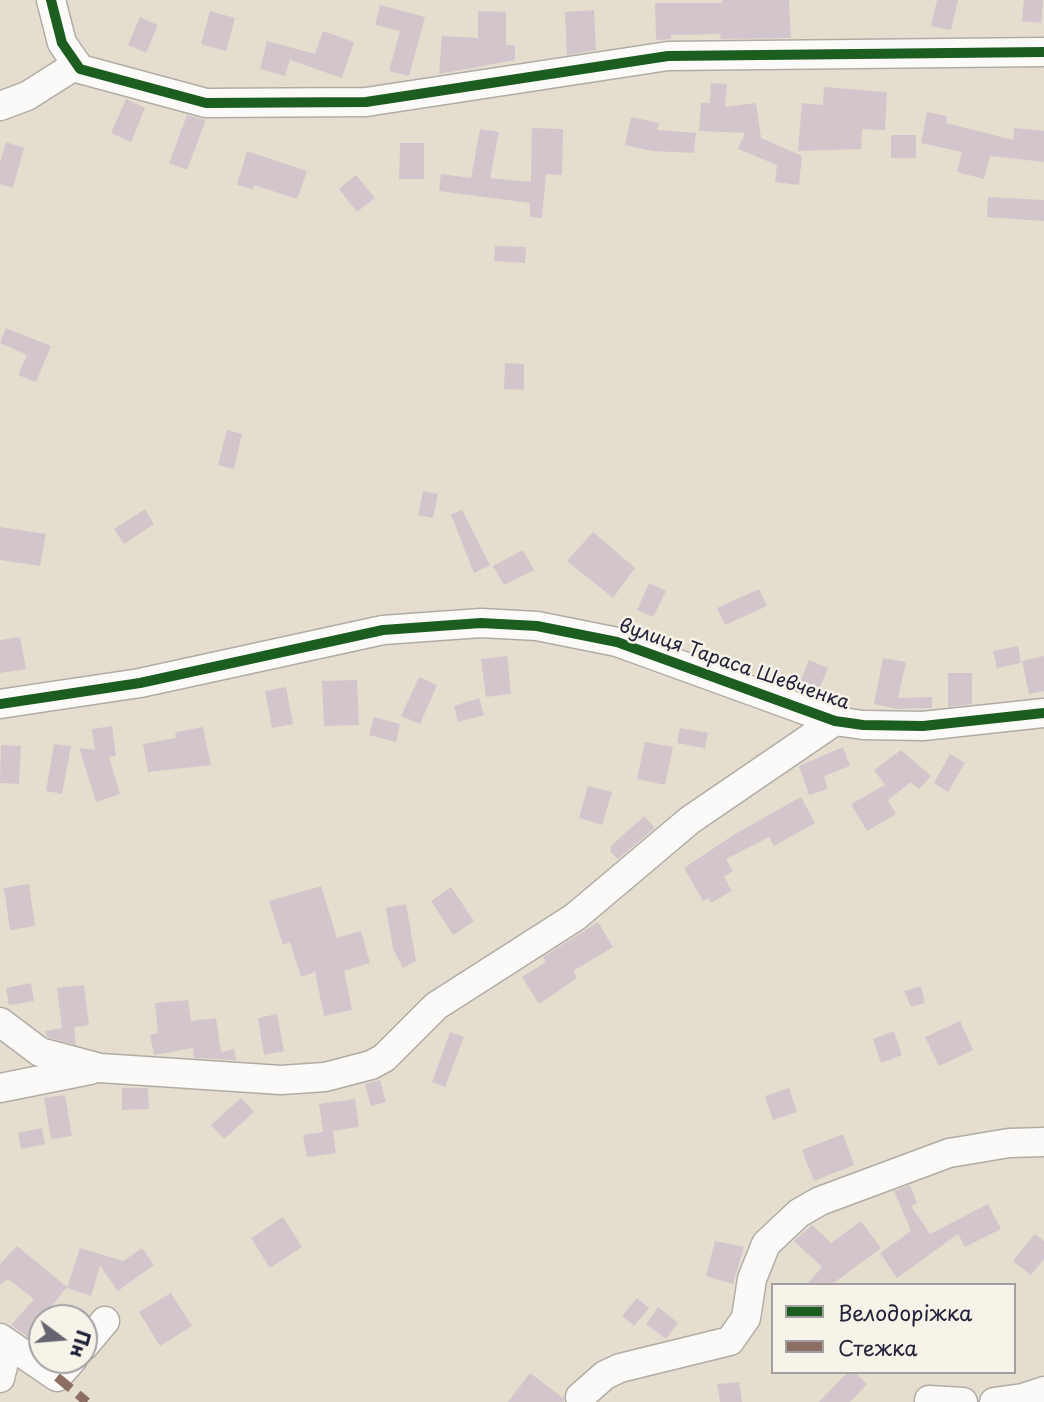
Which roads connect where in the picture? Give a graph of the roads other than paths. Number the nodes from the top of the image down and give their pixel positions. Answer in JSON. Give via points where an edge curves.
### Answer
{"nodes":[{"id":1,"x":51,"y":0,"type":"edge"},
{"id":2,"x":1044,"y":52,"type":"edge"},
{"id":3,"x":76,"y":65,"type":"junction"},
{"id":4,"x":0,"y":106,"type":"edge"},
{"id":5,"x":0,"y":704,"type":"edge"},
{"id":6,"x":1044,"y":713,"type":"edge"},
{"id":7,"x":835,"y":721,"type":"junction"},
{"id":8,"x":0,"y":1022,"type":"edge"},
{"id":9,"x":100,"y":1068,"type":"junction"},
{"id":10,"x":0,"y":1088,"type":"edge"},
{"id":11,"x":1044,"y":1142,"type":"edge"},
{"id":12,"x":105,"y":1321,"type":"dead end"},
{"id":13,"x":98,"y":1329,"type":"edge"},
{"id":14,"x":0,"y":1338,"type":"edge"},
{"id":15,"x":0,"y":1355,"type":"edge"},
{"id":16,"x":28,"y":1357,"type":"edge"},
{"id":17,"x":0,"y":1378,"type":"edge"},
{"id":18,"x":1044,"y":1391,"type":"edge"},
{"id":19,"x":580,"y":1397,"type":"dead end"},
{"id":20,"x":929,"y":1400,"type":"dead end"},
{"id":21,"x":963,"y":1402,"type":"edge"},
{"id":22,"x":994,"y":1402,"type":"edge"}],
"edges":[{"from":1,"to":3,"type":"street","via":[[62,43]]},
{"from":2,"to":3,"type":"street","via":[[668,56],[366,102],[206,103],[93,74]]},
{"from":3,"to":4,"type":"street","via":[[27,96]]},
{"from":5,"to":7,"type":"street","name":"вулиця Тараса Шевченка","via":[[140,683],[383,631],[481,622],[537,626],[617,642]]},
{"from":6,"to":7,"type":"street","name":"вулиця Тараса Шевченка","via":[[923,726]]},
{"from":7,"to":9,"type":"street","via":[[690,820],[575,917],[436,1006],[377,1063],[324,1077],[281,1080]]},
{"from":8,"to":9,"type":"street","via":[[40,1052]]},
{"from":9,"to":10,"type":"street"},
{"from":11,"to":19,"type":"street","via":[[949,1153],[810,1207],[766,1244],[752,1279],[746,1318],[736,1336],[724,1343],[621,1368],[605,1375]]},
{"from":12,"to":13,"type":"street"},
{"from":14,"to":16,"type":"street"},
{"from":15,"to":17,"type":"street"},
{"from":18,"to":22,"type":"street"},
{"from":20,"to":21,"type":"street"}]}
